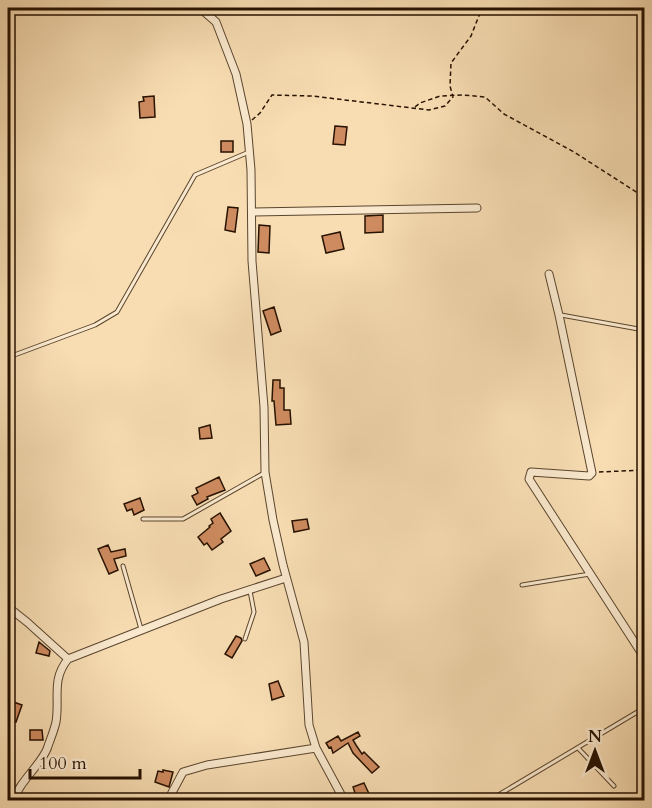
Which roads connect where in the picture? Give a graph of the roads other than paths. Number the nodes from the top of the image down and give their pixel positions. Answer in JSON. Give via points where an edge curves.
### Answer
{"nodes":[{"id":1,"x":200,"y":8,"type":"edge"},
{"id":2,"x":250,"y":152,"type":"junction"},
{"id":3,"x":477,"y":208,"type":"dead end"},
{"id":4,"x":253,"y":212,"type":"junction"},
{"id":5,"x":549,"y":274,"type":"dead end"},
{"id":6,"x":8,"y":280,"type":"edge"},
{"id":7,"x":559,"y":315,"type":"junction"},
{"id":8,"x":645,"y":330,"type":"edge"},
{"id":9,"x":8,"y":360,"type":"edge"},
{"id":10,"x":266,"y":472,"type":"junction"},
{"id":11,"x":142,"y":519,"type":"dead end"},
{"id":12,"x":123,"y":566,"type":"dead end"},
{"id":13,"x":591,"y":574,"type":"junction"},
{"id":14,"x":286,"y":578,"type":"junction"},
{"id":15,"x":522,"y":585,"type":"dead end"},
{"id":16,"x":250,"y":590,"type":"junction"},
{"id":17,"x":8,"y":607,"type":"edge"},
{"id":18,"x":141,"y":631,"type":"junction"},
{"id":19,"x":245,"y":639,"type":"dead end"},
{"id":20,"x":645,"y":657,"type":"edge"},
{"id":21,"x":68,"y":659,"type":"junction"},
{"id":22,"x":645,"y":708,"type":"edge"},
{"id":23,"x":316,"y":748,"type":"junction"},
{"id":24,"x":578,"y":748,"type":"junction"},
{"id":25,"x":614,"y":786,"type":"dead end"},
{"id":26,"x":15,"y":801,"type":"edge"},
{"id":27,"x":168,"y":801,"type":"edge"},
{"id":28,"x":344,"y":801,"type":"edge"},
{"id":29,"x":490,"y":801,"type":"edge"}],
"edges":[{"from":1,"to":2,"type":"street","via":[[216,22],[236,74]]},
{"from":2,"to":4,"type":"street"},
{"from":2,"to":9,"type":"lane","via":[[195,175],[117,312],[95,325]]},
{"from":3,"to":4,"type":"street"},
{"from":4,"to":10,"type":"street","via":[[252,261]]},
{"from":5,"to":7,"type":"street"},
{"from":6,"to":9,"type":"lane"},
{"from":7,"to":8,"type":"lane"},
{"from":7,"to":13,"type":"street","via":[[592,472],[589,476],[531,472],[529,479]]},
{"from":10,"to":11,"type":"lane","via":[[183,519]]},
{"from":10,"to":14,"type":"street"},
{"from":12,"to":18,"type":"lane"},
{"from":13,"to":15,"type":"lane"},
{"from":13,"to":20,"type":"street"},
{"from":14,"to":16,"type":"street"},
{"from":14,"to":23,"type":"street","via":[[304,642],[309,725]]},
{"from":16,"to":18,"type":"street"},
{"from":16,"to":19,"type":"lane","via":[[254,612]]},
{"from":17,"to":21,"type":"street"},
{"from":18,"to":21,"type":"street"},
{"from":21,"to":26,"type":"street","via":[[58,675],[56,722],[45,753],[15,794]]},
{"from":22,"to":24,"type":"lane"},
{"from":23,"to":27,"type":"street","via":[[183,772]]},
{"from":23,"to":28,"type":"street"},
{"from":24,"to":25,"type":"lane"},
{"from":24,"to":29,"type":"lane"}]}
